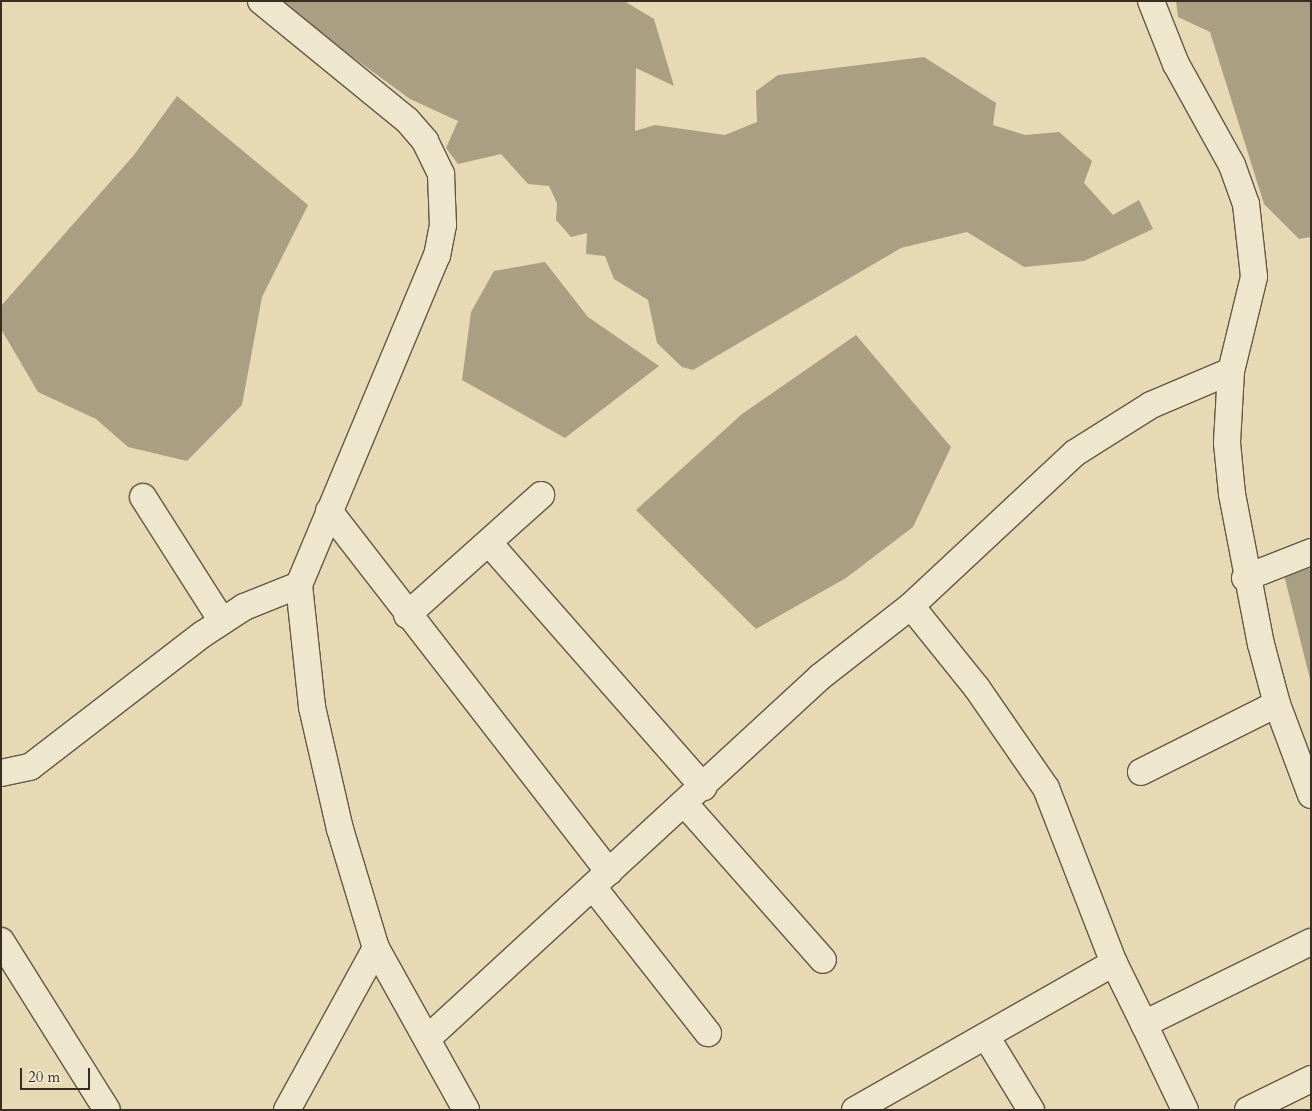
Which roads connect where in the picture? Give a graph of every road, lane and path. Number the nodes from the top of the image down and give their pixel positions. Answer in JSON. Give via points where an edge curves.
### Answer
{"nodes":[{"id":1,"x":261,"y":1,"type":"edge"},
{"id":2,"x":1151,"y":1,"type":"edge"},
{"id":3,"x":1231,"y":371,"type":"junction"},
{"id":4,"x":541,"y":495,"type":"dead end"},
{"id":5,"x":143,"y":497,"type":"dead end"},
{"id":6,"x":329,"y":511,"type":"junction"},
{"id":7,"x":488,"y":543,"type":"junction"},
{"id":8,"x":1311,"y":552,"type":"edge"},
{"id":9,"x":1245,"y":578,"type":"junction"},
{"id":10,"x":299,"y":585,"type":"junction"},
{"id":11,"x":911,"y":606,"type":"junction"},
{"id":12,"x":407,"y":615,"type":"junction"},
{"id":13,"x":222,"y":621,"type":"junction"},
{"id":14,"x":1277,"y":704,"type":"junction"},
{"id":15,"x":1,"y":772,"type":"edge"},
{"id":16,"x":1141,"y":772,"type":"dead end"},
{"id":17,"x":1311,"y":795,"type":"edge"},
{"id":18,"x":694,"y":796,"type":"junction"},
{"id":19,"x":601,"y":879,"type":"junction"},
{"id":20,"x":1,"y":941,"type":"edge"},
{"id":21,"x":1311,"y":942,"type":"edge"},
{"id":22,"x":376,"y":948,"type":"junction"},
{"id":23,"x":823,"y":960,"type":"dead end"},
{"id":24,"x":1114,"y":962,"type":"junction"},
{"id":25,"x":1144,"y":1024,"type":"junction"},
{"id":26,"x":708,"y":1033,"type":"dead end"},
{"id":27,"x":986,"y":1036,"type":"junction"},
{"id":28,"x":428,"y":1038,"type":"junction"},
{"id":29,"x":1311,"y":1080,"type":"edge"},
{"id":30,"x":107,"y":1110,"type":"edge"},
{"id":31,"x":287,"y":1110,"type":"edge"},
{"id":32,"x":466,"y":1110,"type":"edge"},
{"id":33,"x":855,"y":1110,"type":"edge"},
{"id":34,"x":1031,"y":1110,"type":"edge"},
{"id":35,"x":1185,"y":1110,"type":"edge"},
{"id":36,"x":1248,"y":1110,"type":"edge"}],
"edges":[{"from":1,"to":6,"type":"street","via":[[407,120],[425,141],[441,174],[443,225],[437,255]]},
{"from":2,"to":3,"type":"street","via":[[1176,64],[1232,165],[1246,204],[1254,278]]},
{"from":3,"to":9,"type":"street","via":[[1227,443]]},
{"from":3,"to":11,"type":"street","via":[[1150,405],[1075,454]]},
{"from":4,"to":7,"type":"street"},
{"from":5,"to":13,"type":"street"},
{"from":6,"to":10,"type":"street"},
{"from":6,"to":12,"type":"street"},
{"from":7,"to":12,"type":"street"},
{"from":7,"to":18,"type":"street"},
{"from":8,"to":9,"type":"street"},
{"from":9,"to":14,"type":"street"},
{"from":10,"to":13,"type":"street","via":[[244,607]]},
{"from":10,"to":22,"type":"street","via":[[312,708],[340,829]]},
{"from":11,"to":18,"type":"street","via":[[820,677]]},
{"from":11,"to":24,"type":"street","via":[[977,688],[1046,788]]},
{"from":12,"to":19,"type":"street"},
{"from":13,"to":15,"type":"street","via":[[60,747],[30,767]]},
{"from":14,"to":16,"type":"street"},
{"from":14,"to":17,"type":"street"},
{"from":18,"to":19,"type":"street"},
{"from":18,"to":23,"type":"street"},
{"from":19,"to":26,"type":"street"},
{"from":19,"to":28,"type":"street"},
{"from":20,"to":30,"type":"street"},
{"from":21,"to":25,"type":"street"},
{"from":22,"to":28,"type":"street"},
{"from":22,"to":31,"type":"street"},
{"from":24,"to":25,"type":"street"},
{"from":24,"to":27,"type":"street"},
{"from":25,"to":35,"type":"street"},
{"from":27,"to":33,"type":"street"},
{"from":27,"to":34,"type":"street"},
{"from":28,"to":32,"type":"street"},
{"from":29,"to":36,"type":"street"}]}
